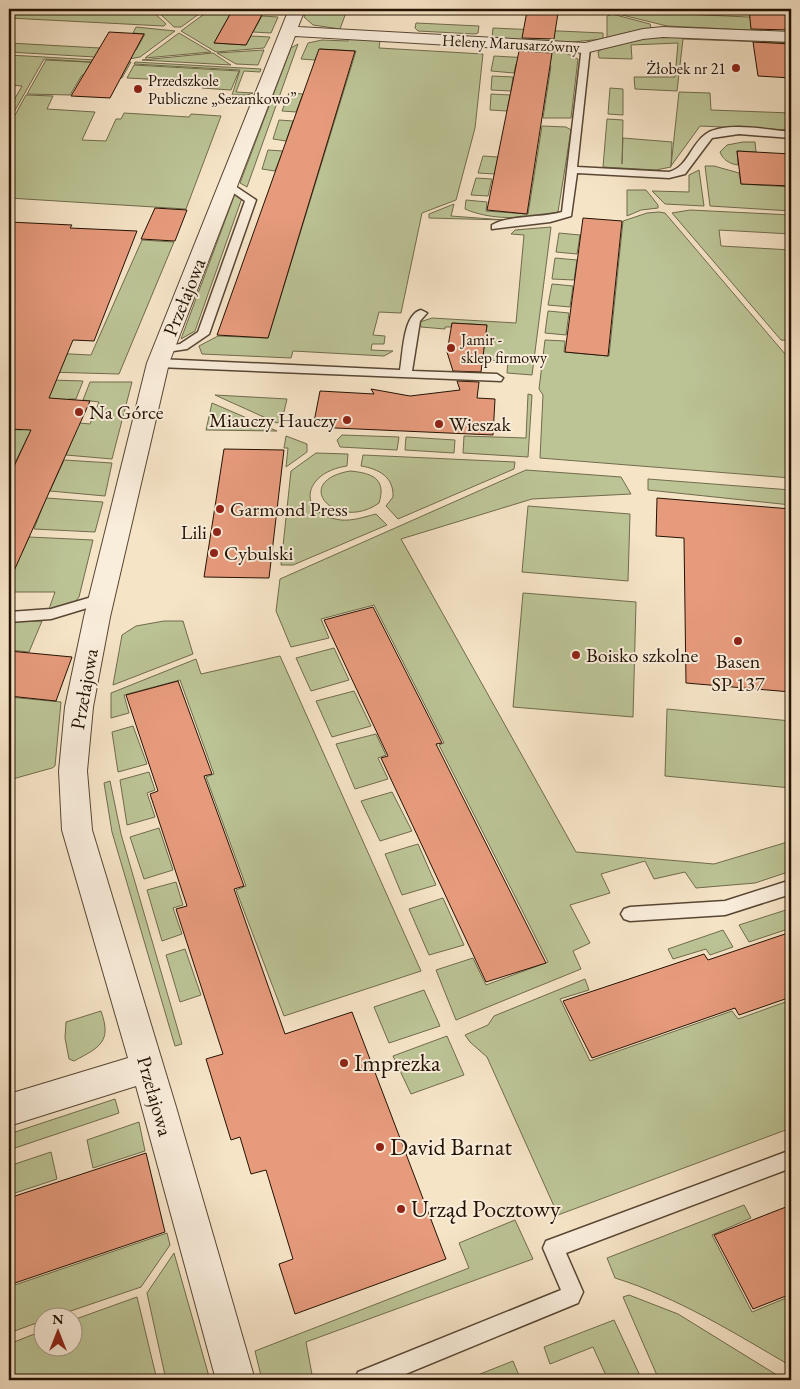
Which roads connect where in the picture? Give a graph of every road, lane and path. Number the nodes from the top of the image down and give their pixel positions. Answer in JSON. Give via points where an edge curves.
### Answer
{"nodes":[{"id":1,"x":294,"y":20,"type":"edge"},
{"id":2,"x":791,"y":37,"type":"edge"},
{"id":3,"x":585,"y":48,"type":"junction"},
{"id":4,"x":791,"y":135,"type":"edge"},
{"id":5,"x":572,"y":170,"type":"junction"},
{"id":6,"x":496,"y":227,"type":"dead end"},
{"id":7,"x":421,"y":313,"type":"dead end"},
{"id":8,"x":161,"y":356,"type":"junction"},
{"id":9,"x":405,"y":374,"type":"junction"},
{"id":10,"x":497,"y":378,"type":"dead end"},
{"id":11,"x":102,"y":599,"type":"junction"},
{"id":12,"x":9,"y":617,"type":"edge"},
{"id":13,"x":791,"y":886,"type":"edge"},
{"id":14,"x":630,"y":914,"type":"dead end"},
{"id":15,"x":147,"y":1067,"type":"junction"},
{"id":16,"x":9,"y":1110,"type":"edge"},
{"id":17,"x":791,"y":1159,"type":"edge"},
{"id":18,"x":235,"y":1380,"type":"edge"},
{"id":19,"x":366,"y":1380,"type":"edge"}],
"edges":[{"from":1,"to":3,"type":"street","name":"Heleny Marusarzówny"},
{"from":1,"to":8,"type":"street","name":"Przełajowa"},
{"from":2,"to":3,"type":"street","name":"Heleny Marusarzówny","via":[[657,33]]},
{"from":3,"to":5,"type":"lane"},
{"from":4,"to":5,"type":"lane","via":[[732,131],[714,134],[681,172],[669,175]]},
{"from":5,"to":6,"type":"lane","via":[[567,214]]},
{"from":7,"to":9,"type":"lane","via":[[414,321]]},
{"from":8,"to":9,"type":"lane"},
{"from":8,"to":11,"type":"street","name":"Przełajowa"},
{"from":9,"to":10,"type":"lane"},
{"from":11,"to":12,"type":"lane","via":[[51,614]]},
{"from":11,"to":15,"type":"street","name":"Przełajowa","via":[[79,707],[73,799],[77,830]]},
{"from":13,"to":14,"type":"lane","via":[[725,908]]},
{"from":15,"to":16,"type":"street"},
{"from":15,"to":18,"type":"street","name":"Przełajowa"},
{"from":17,"to":19,"type":"lane","via":[[553,1248],[573,1292],[571,1296]]}]}
